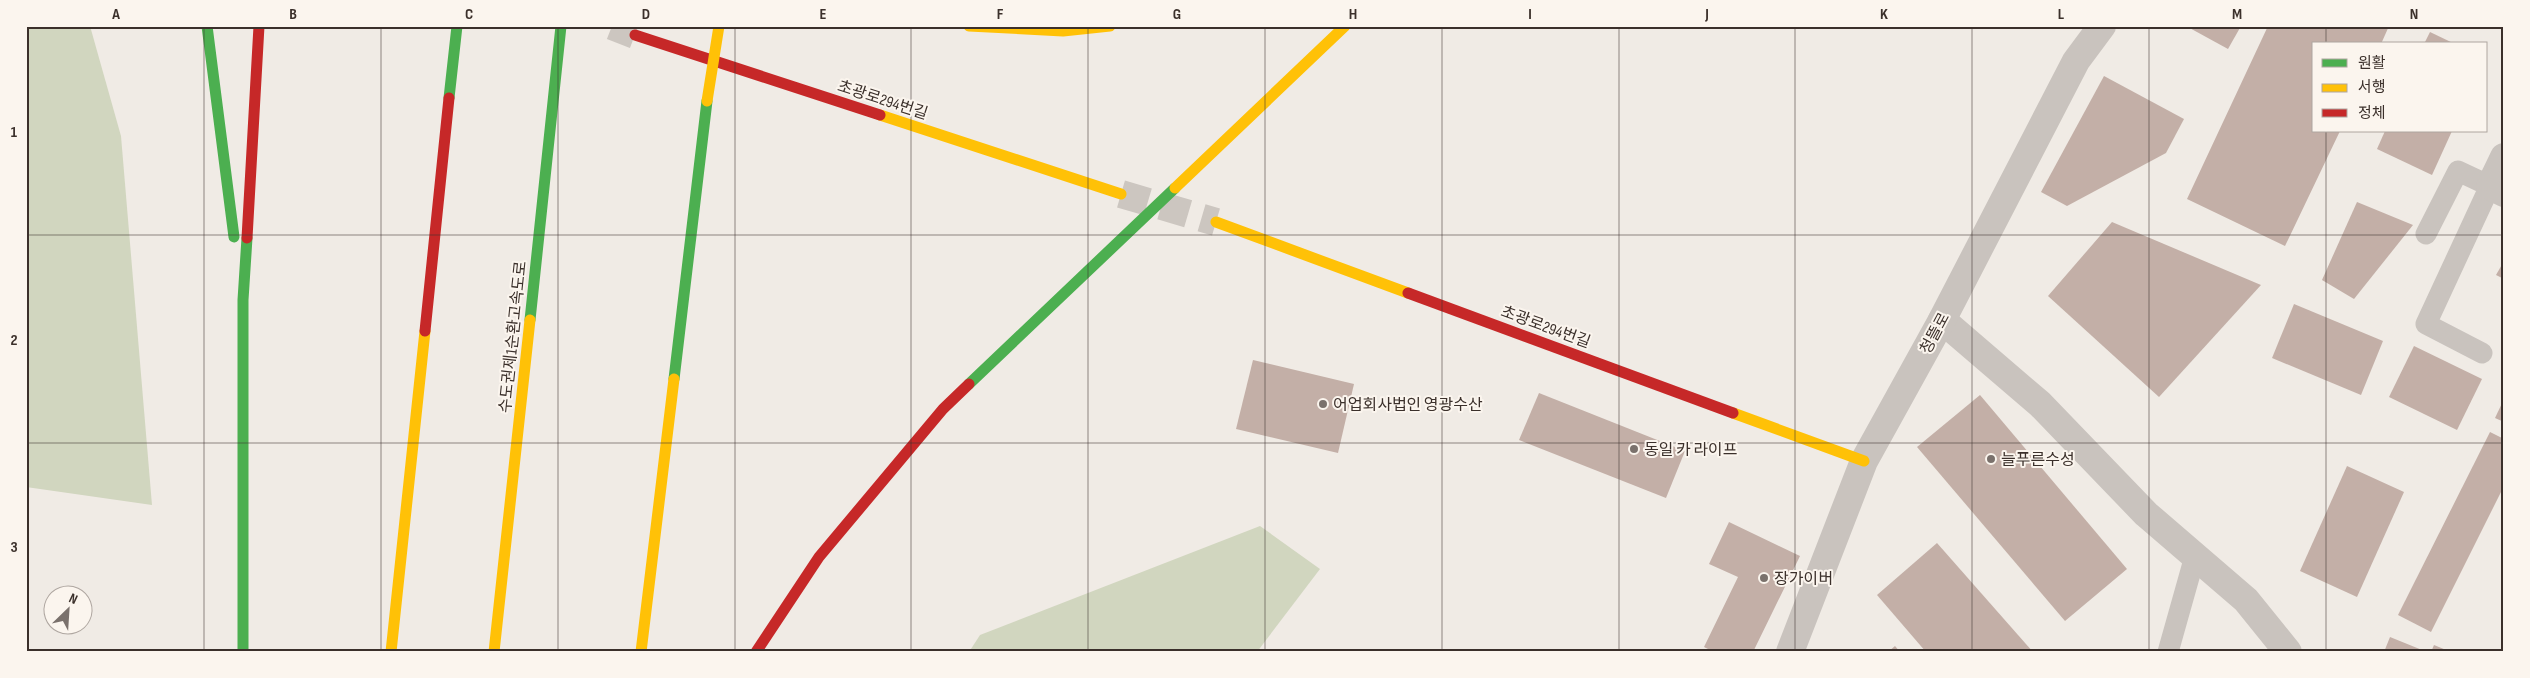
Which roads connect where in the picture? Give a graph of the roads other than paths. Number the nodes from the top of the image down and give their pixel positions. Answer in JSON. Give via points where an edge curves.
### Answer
{"nodes":[{"id":1,"x":207,"y":26,"type":"edge"},
{"id":2,"x":259,"y":26,"type":"edge"},
{"id":3,"x":457,"y":26,"type":"edge"},
{"id":4,"x":561,"y":26,"type":"edge"},
{"id":5,"x":719,"y":26,"type":"edge"},
{"id":6,"x":969,"y":26,"type":"edge"},
{"id":7,"x":1110,"y":26,"type":"edge"},
{"id":8,"x":1345,"y":26,"type":"edge"},
{"id":9,"x":2102,"y":26,"type":"edge"},
{"id":10,"x":634,"y":35,"type":"tunnel mouth"},
{"id":11,"x":2504,"y":157,"type":"edge"},
{"id":12,"x":2497,"y":190,"type":"edge"},
{"id":13,"x":1121,"y":194,"type":"tunnel mouth"},
{"id":14,"x":1216,"y":222,"type":"tunnel mouth"},
{"id":15,"x":2426,"y":234,"type":"dead end"},
{"id":16,"x":243,"y":300,"type":"junction"},
{"id":17,"x":1942,"y":320,"type":"junction"},
{"id":18,"x":2482,"y":353,"type":"dead end"},
{"id":19,"x":1864,"y":461,"type":"junction"},
{"id":20,"x":2195,"y":556,"type":"junction"},
{"id":21,"x":244,"y":652,"type":"edge"},
{"id":22,"x":391,"y":652,"type":"edge"},
{"id":23,"x":494,"y":652,"type":"edge"},
{"id":24,"x":641,"y":652,"type":"edge"},
{"id":25,"x":756,"y":652,"type":"edge"},
{"id":26,"x":1790,"y":652,"type":"edge"},
{"id":27,"x":2168,"y":652,"type":"edge"},
{"id":28,"x":2288,"y":652,"type":"edge"}],
"edges":[{"from":1,"to":16,"type":"main road"},
{"from":2,"to":16,"type":"main road"},
{"from":3,"to":22,"type":"main road"},
{"from":4,"to":23,"type":"main road","name":"수도권제1순환고속도로"},
{"from":5,"to":24,"type":"main road","bridge":true,"via":[[707,101]]},
{"from":6,"to":7,"type":"main road","via":[[1063,31]]},
{"from":8,"to":25,"type":"main road","via":[[943,409],[819,557]]},
{"from":9,"to":17,"type":"street","name":"청뜰로","via":[[2076,61]]},
{"from":10,"to":13,"type":"main road","name":"초광로294번길"},
{"from":11,"to":12,"type":"street"},
{"from":12,"to":15,"type":"lane","via":[[2458,171]]},
{"from":12,"to":18,"type":"lane","via":[[2426,324]]},
{"from":14,"to":19,"type":"main road","name":"초광로294번길"},
{"from":16,"to":21,"type":"main road"},
{"from":17,"to":19,"type":"street","name":"청뜰로"},
{"from":17,"to":20,"type":"street","via":[[2040,404],[2146,514]]},
{"from":19,"to":26,"type":"street","name":"청뜰로"},
{"from":20,"to":27,"type":"lane"},
{"from":20,"to":28,"type":"street","via":[[2246,600]]}]}
